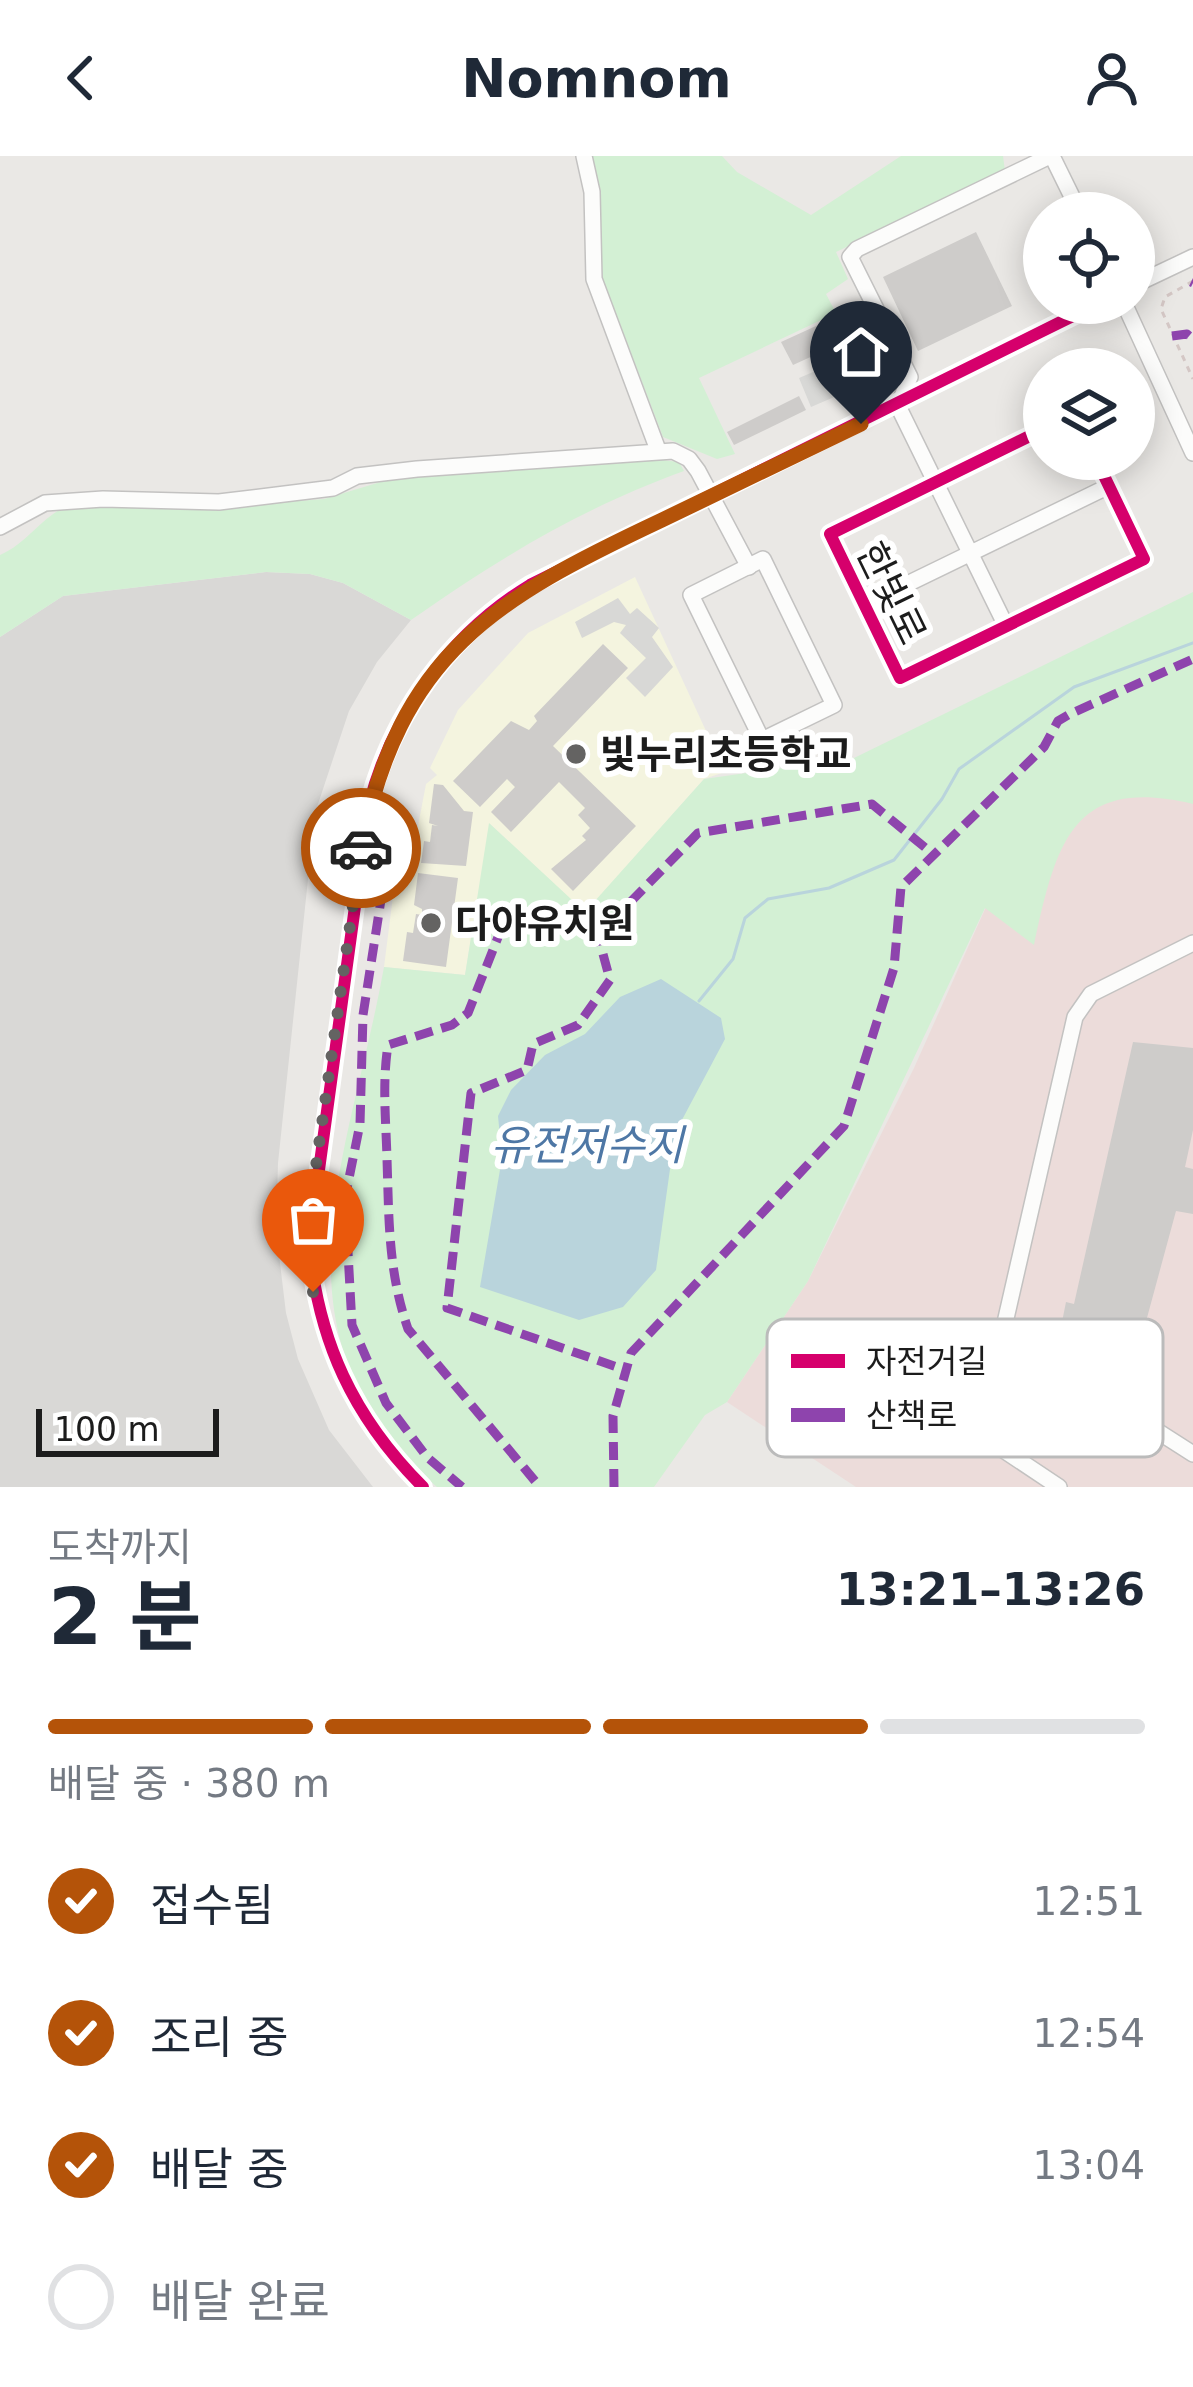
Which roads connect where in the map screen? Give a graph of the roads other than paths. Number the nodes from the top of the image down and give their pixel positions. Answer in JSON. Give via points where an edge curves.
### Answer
{"nodes":[{"id":1,"x":584,"y":156,"type":"edge"},
{"id":2,"x":1051,"y":156,"type":"edge"},
{"id":3,"x":1069,"y":192,"type":"edge"},
{"id":4,"x":1193,"y":257,"type":"edge"},
{"id":5,"x":1155,"y":275,"type":"edge"},
{"id":6,"x":1058,"y":324,"type":"edge"},
{"id":7,"x":1134,"y":324,"type":"edge"},
{"id":8,"x":898,"y":406,"type":"junction"},
{"id":9,"x":1023,"y":440,"type":"edge"},
{"id":10,"x":658,"y":450,"type":"junction"},
{"id":11,"x":1193,"y":453,"type":"edge"},
{"id":12,"x":1106,"y":480,"type":"edge"},
{"id":13,"x":934,"y":483,"type":"junction"},
{"id":14,"x":1109,"y":486,"type":"junction"},
{"id":15,"x":712,"y":496,"type":"junction"},
{"id":16,"x":0,"y":527,"type":"edge"},
{"id":17,"x":970,"y":554,"type":"junction"},
{"id":18,"x":749,"y":566,"type":"junction"},
{"id":19,"x":864,"y":605,"type":"junction"},
{"id":20,"x":1006,"y":626,"type":"junction"},
{"id":21,"x":1193,"y":943,"type":"edge"},
{"id":22,"x":1007,"y":1319,"type":"edge"},
{"id":23,"x":1163,"y":1435,"type":"edge"},
{"id":24,"x":1193,"y":1454,"type":"edge"},
{"id":25,"x":1014,"y":1457,"type":"edge"},
{"id":26,"x":423,"y":1487,"type":"edge"},
{"id":27,"x":1058,"y":1487,"type":"edge"}],
"edges":[{"from":1,"to":10,"type":"street","via":[[594,279]]},
{"from":2,"to":3,"type":"street"},
{"from":2,"to":8,"type":"street","via":[[851,253],[910,377]]},
{"from":4,"to":5,"type":"street"},
{"from":6,"to":8,"type":"street"},
{"from":7,"to":11,"type":"street"},
{"from":8,"to":13,"type":"street"},
{"from":8,"to":15,"type":"street"},
{"from":9,"to":13,"type":"street","name":"한빛로"},
{"from":10,"to":15,"type":"street","via":[[689,458]]},
{"from":10,"to":16,"type":"street","via":[[357,476],[333,488],[219,502],[45,503]]},
{"from":12,"to":14,"type":"street","name":"한빛로"},
{"from":13,"to":17,"type":"street"},
{"from":13,"to":19,"type":"street","name":"한빛로","via":[[830,534]]},
{"from":14,"to":17,"type":"street","name":"한빛로"},
{"from":14,"to":20,"type":"street","name":"한빛로","via":[[1144,559]]},
{"from":15,"to":18,"type":"street"},
{"from":15,"to":26,"type":"street","via":[[555,571],[490,614],[419,692],[373,790],[309,1243],[334,1365],[377,1435]]},
{"from":17,"to":19,"type":"street","name":"한빛로"},
{"from":17,"to":20,"type":"street"},
{"from":18,"to":18,"type":"street","via":[[691,595],[762,740],[834,705],[763,560]]},
{"from":19,"to":20,"type":"street","name":"한빛로","via":[[900,678]]},
{"from":21,"to":22,"type":"street","via":[[1091,994],[1075,1016]]},
{"from":23,"to":24,"type":"street"},
{"from":25,"to":27,"type":"street"}]}
